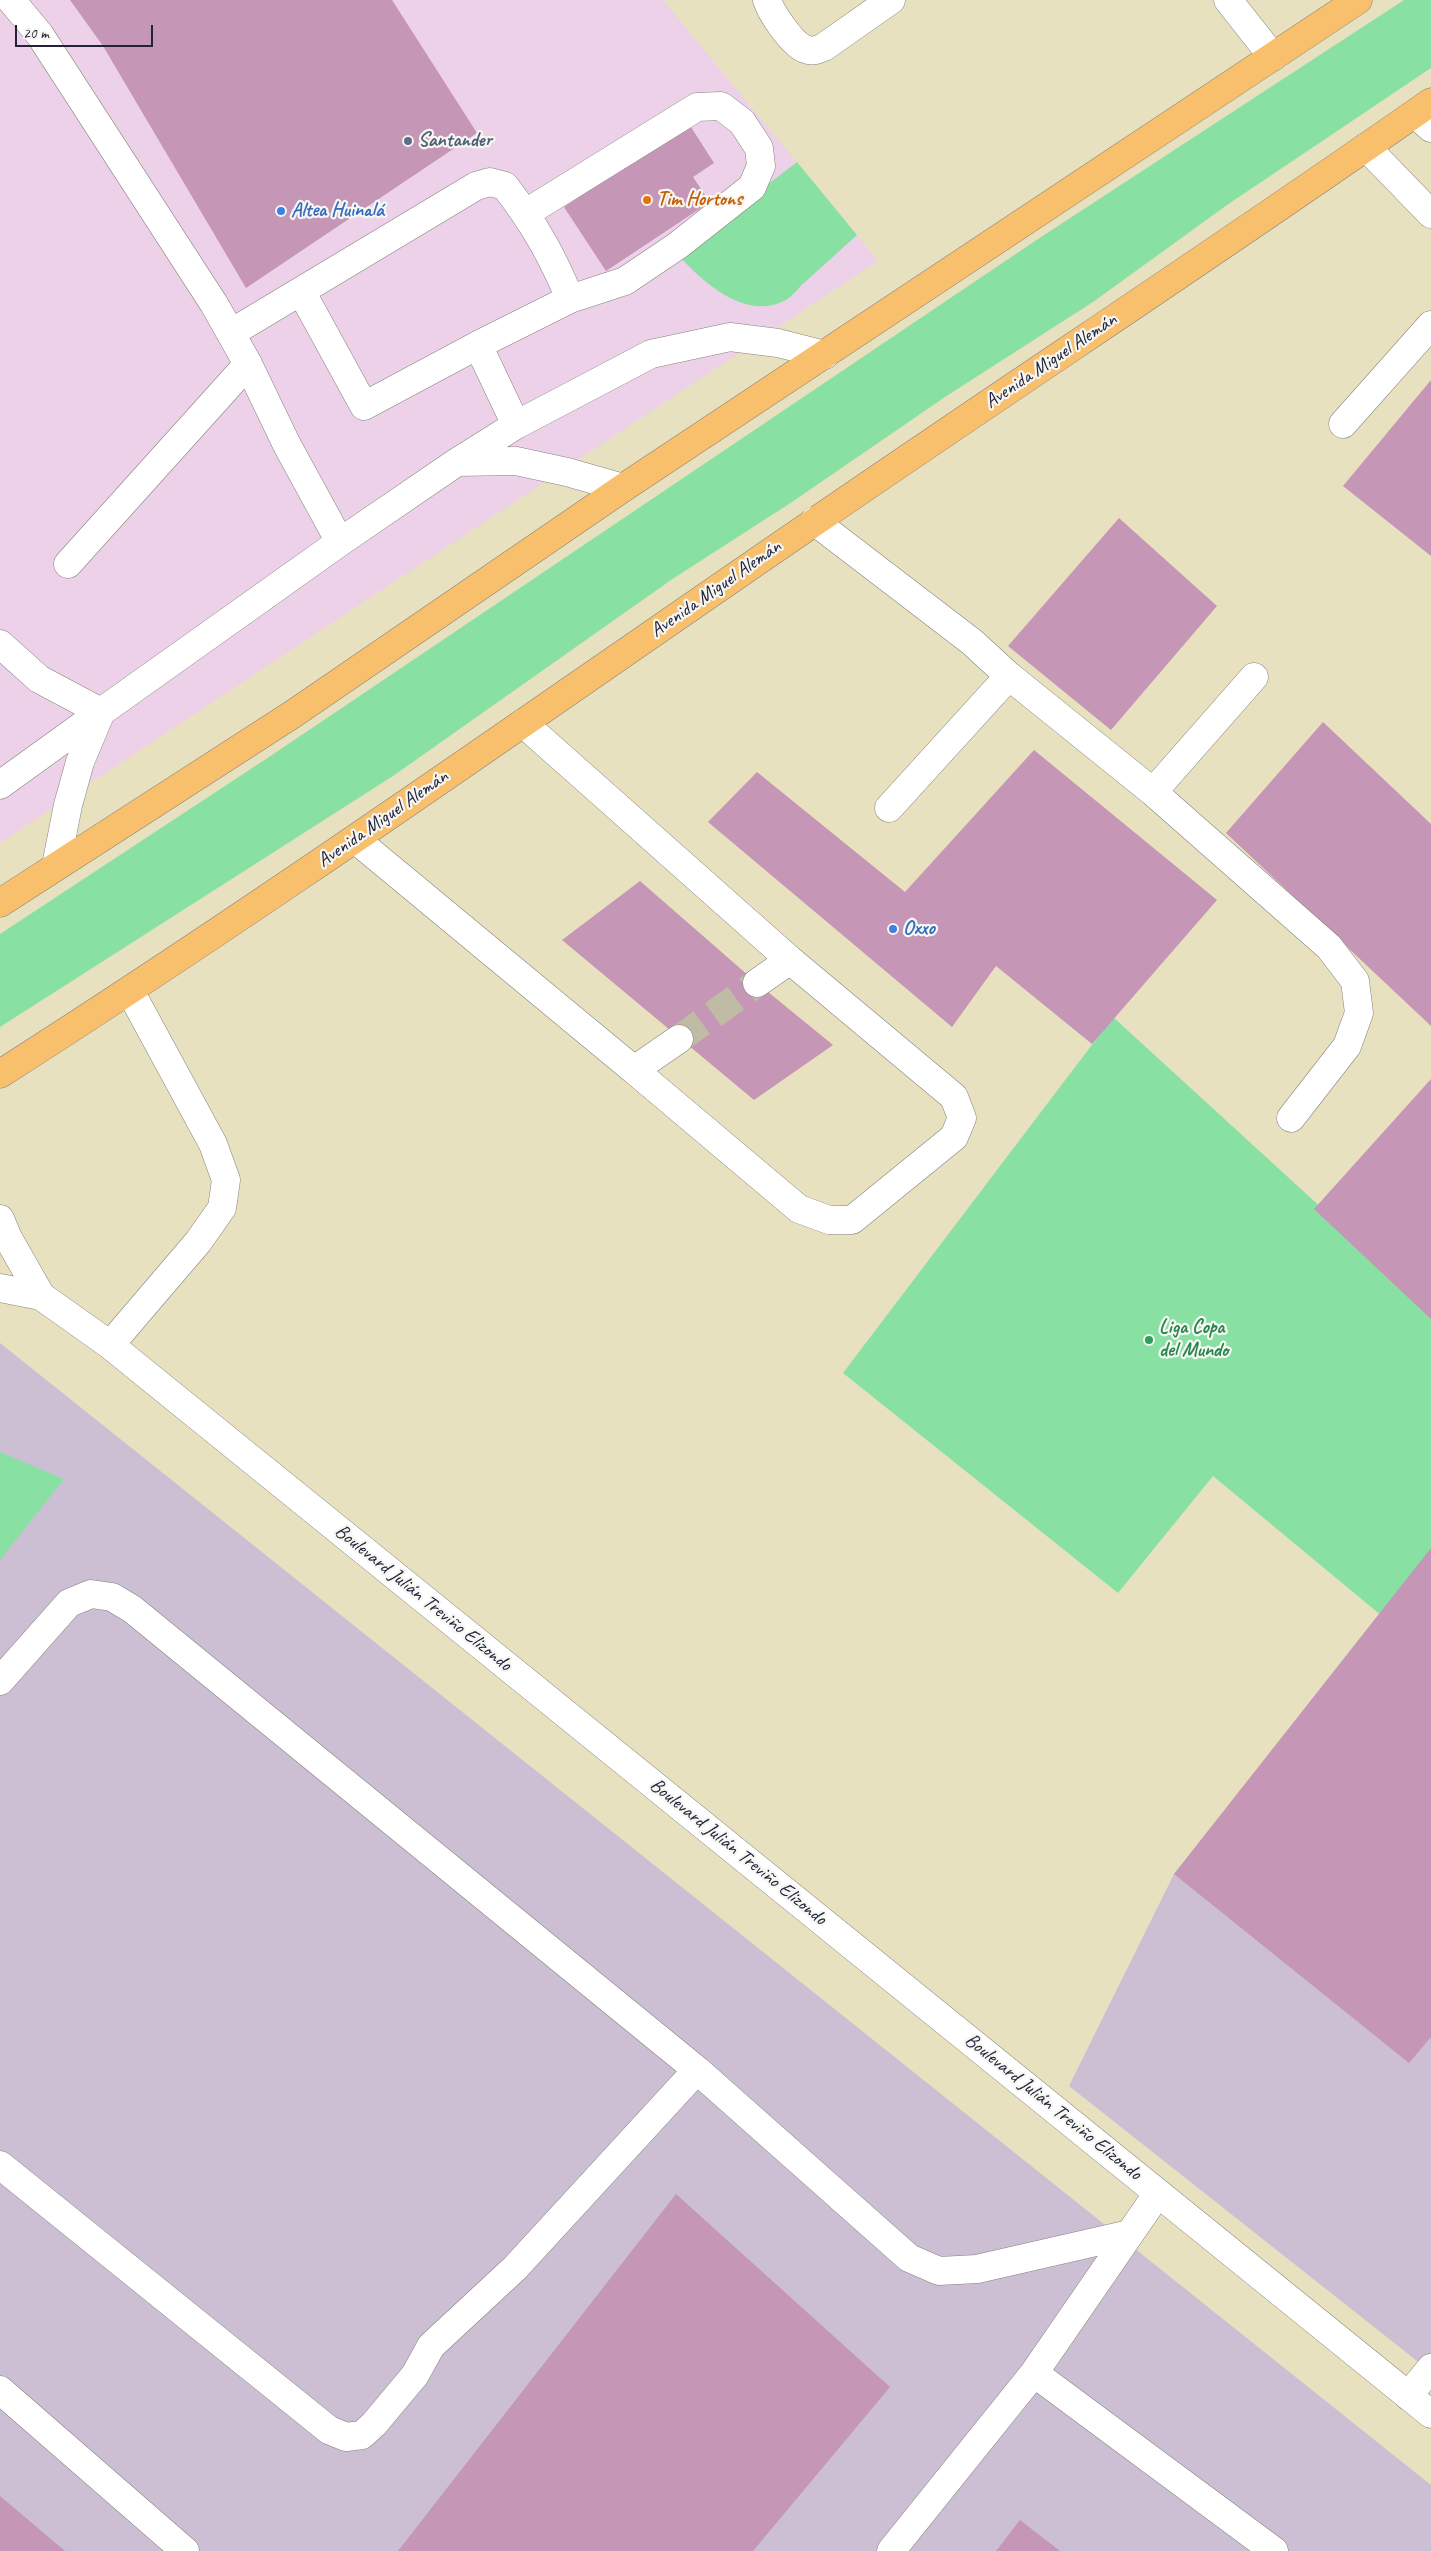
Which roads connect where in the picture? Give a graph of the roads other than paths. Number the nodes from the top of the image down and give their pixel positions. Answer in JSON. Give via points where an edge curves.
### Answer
{"nodes":[{"id":1,"x":12,"y":0,"type":"edge"},
{"id":2,"x":767,"y":0,"type":"edge"},
{"id":3,"x":890,"y":0,"type":"edge"},
{"id":4,"x":1228,"y":0,"type":"edge"},
{"id":5,"x":1358,"y":0,"type":"edge"},
{"id":6,"x":1273,"y":57,"type":"junction"},
{"id":7,"x":1426,"y":115,"type":"edge"},
{"id":8,"x":1366,"y":146,"type":"junction"},
{"id":9,"x":526,"y":214,"type":"junction"},
{"id":10,"x":1431,"y":214,"type":"edge"},
{"id":11,"x":301,"y":291,"type":"junction"},
{"id":12,"x":570,"y":299,"type":"junction"},
{"id":13,"x":1431,"y":325,"type":"edge"},
{"id":14,"x":231,"y":333,"type":"junction"},
{"id":15,"x":478,"y":345,"type":"junction"},
{"id":16,"x":825,"y":355,"type":"junction"},
{"id":17,"x":248,"y":364,"type":"junction"},
{"id":18,"x":1343,"y":424,"type":"dead end"},
{"id":19,"x":516,"y":425,"type":"junction"},
{"id":20,"x":457,"y":462,"type":"junction"},
{"id":21,"x":623,"y":488,"type":"junction"},
{"id":22,"x":814,"y":522,"type":"junction"},
{"id":23,"x":340,"y":542,"type":"junction"},
{"id":24,"x":68,"y":564,"type":"dead end"},
{"id":25,"x":0,"y":644,"type":"edge"},
{"id":26,"x":1009,"y":676,"type":"junction"},
{"id":27,"x":1254,"y":677,"type":"dead end"},
{"id":28,"x":101,"y":712,"type":"junction"},
{"id":29,"x":523,"y":722,"type":"junction"},
{"id":30,"x":0,"y":786,"type":"edge"},
{"id":31,"x":1153,"y":792,"type":"junction"},
{"id":32,"x":889,"y":808,"type":"dead end"},
{"id":33,"x":355,"y":839,"type":"junction"},
{"id":34,"x":56,"y":866,"type":"junction"},
{"id":35,"x":0,"y":903,"type":"edge"},
{"id":36,"x":790,"y":960,"type":"junction"},
{"id":37,"x":757,"y":983,"type":"tunnel mouth"},
{"id":38,"x":130,"y":991,"type":"junction"},
{"id":39,"x":679,"y":1039,"type":"tunnel mouth"},
{"id":40,"x":634,"y":1070,"type":"junction"},
{"id":41,"x":0,"y":1074,"type":"edge"},
{"id":42,"x":1291,"y":1118,"type":"dead end"},
{"id":43,"x":0,"y":1218,"type":"edge"},
{"id":44,"x":0,"y":1288,"type":"edge"},
{"id":45,"x":41,"y":1296,"type":"junction"},
{"id":46,"x":110,"y":1345,"type":"junction"},
{"id":47,"x":0,"y":1681,"type":"edge"},
{"id":48,"x":697,"y":2070,"type":"junction"},
{"id":49,"x":0,"y":2165,"type":"edge"},
{"id":50,"x":1158,"y":2193,"type":"junction"},
{"id":51,"x":1130,"y":2234,"type":"junction"},
{"id":52,"x":1431,"y":2368,"type":"edge"},
{"id":53,"x":1034,"y":2374,"type":"junction"},
{"id":54,"x":0,"y":2390,"type":"edge"},
{"id":55,"x":1408,"y":2396,"type":"junction"},
{"id":56,"x":1431,"y":2414,"type":"edge"},
{"id":57,"x":185,"y":2551,"type":"edge"},
{"id":58,"x":891,"y":2551,"type":"edge"},
{"id":59,"x":1274,"y":2551,"type":"edge"}],
"edges":[{"from":1,"to":14,"type":"street","via":[[55,58]]},
{"from":2,"to":3,"type":"street","via":[[769,8],[794,42],[813,51],[824,47]]},
{"from":4,"to":6,"type":"street"},
{"from":5,"to":6,"type":"highway"},
{"from":6,"to":16,"type":"highway"},
{"from":7,"to":8,"type":"highway","name":"Avenida Miguel Alemán"},
{"from":8,"to":10,"type":"street"},
{"from":8,"to":22,"type":"highway","name":"Avenida Miguel Alemán"},
{"from":9,"to":11,"type":"street","via":[[505,186],[490,182],[476,186]]},
{"from":9,"to":12,"type":"street","via":[[553,258]]},
{"from":9,"to":12,"type":"street","via":[[697,107],[721,106],[742,122],[759,148],[761,166],[752,187],[745,193],[677,246],[625,281]]},
{"from":11,"to":14,"type":"street"},
{"from":11,"to":15,"type":"street","via":[[364,406]]},
{"from":12,"to":15,"type":"street"},
{"from":13,"to":18,"type":"street"},
{"from":14,"to":17,"type":"street"},
{"from":15,"to":19,"type":"street"},
{"from":16,"to":19,"type":"street","via":[[778,343],[730,337],[650,354]]},
{"from":16,"to":21,"type":"highway"},
{"from":17,"to":23,"type":"street","via":[[287,445]]},
{"from":17,"to":24,"type":"street"},
{"from":19,"to":20,"type":"street"},
{"from":20,"to":21,"type":"street","via":[[516,462]]},
{"from":20,"to":23,"type":"street"},
{"from":21,"to":34,"type":"highway","via":[[293,714]]},
{"from":22,"to":26,"type":"street","via":[[972,642]]},
{"from":22,"to":29,"type":"highway","name":"Avenida Miguel Alemán"},
{"from":23,"to":28,"type":"street"},
{"from":25,"to":28,"type":"street","via":[[39,679]]},
{"from":26,"to":31,"type":"street"},
{"from":26,"to":32,"type":"street"},
{"from":27,"to":31,"type":"street"},
{"from":28,"to":30,"type":"street"},
{"from":28,"to":34,"type":"street","via":[[80,762]]},
{"from":29,"to":33,"type":"highway","name":"Avenida Miguel Alemán"},
{"from":29,"to":36,"type":"street"},
{"from":31,"to":42,"type":"street","via":[[1329,947],[1355,981],[1360,1013],[1347,1046]]},
{"from":33,"to":38,"type":"highway","name":"Avenida Miguel Alemán"},
{"from":33,"to":40,"type":"street"},
{"from":34,"to":35,"type":"highway"},
{"from":36,"to":37,"type":"street"},
{"from":36,"to":40,"type":"street","via":[[954,1096],[962,1118],[954,1137],[852,1220],[829,1220],[799,1209]]},
{"from":38,"to":41,"type":"highway","name":"Avenida Miguel Alemán"},
{"from":38,"to":46,"type":"street","via":[[213,1144],[226,1180],[222,1208],[198,1242]]},
{"from":39,"to":40,"type":"street"},
{"from":43,"to":45,"type":"street","name":"Boulevard Julián Treviño Elizondo"},
{"from":44,"to":45,"type":"street","name":"Boulevard Julián Treviño Elizondo"},
{"from":45,"to":46,"type":"street","name":"Boulevard Julián Treviño Elizondo"},
{"from":46,"to":50,"type":"street","name":"Boulevard Julián Treviño Elizondo"},
{"from":47,"to":48,"type":"street","via":[[69,1603],[91,1594],[112,1596]]},
{"from":48,"to":49,"type":"street","via":[[515,2268],[431,2346],[415,2375],[362,2435],[346,2437],[329,2430]]},
{"from":48,"to":51,"type":"street","via":[[909,2258],[939,2271],[977,2269]]},
{"from":50,"to":51,"type":"street"},
{"from":50,"to":55,"type":"street","name":"Boulevard Julián Treviño Elizondo"},
{"from":51,"to":53,"type":"street"},
{"from":52,"to":55,"type":"street"},
{"from":53,"to":58,"type":"street"},
{"from":53,"to":59,"type":"street"},
{"from":54,"to":57,"type":"street"},
{"from":55,"to":56,"type":"street","name":"Boulevard Julián Treviño Elizondo"}]}
